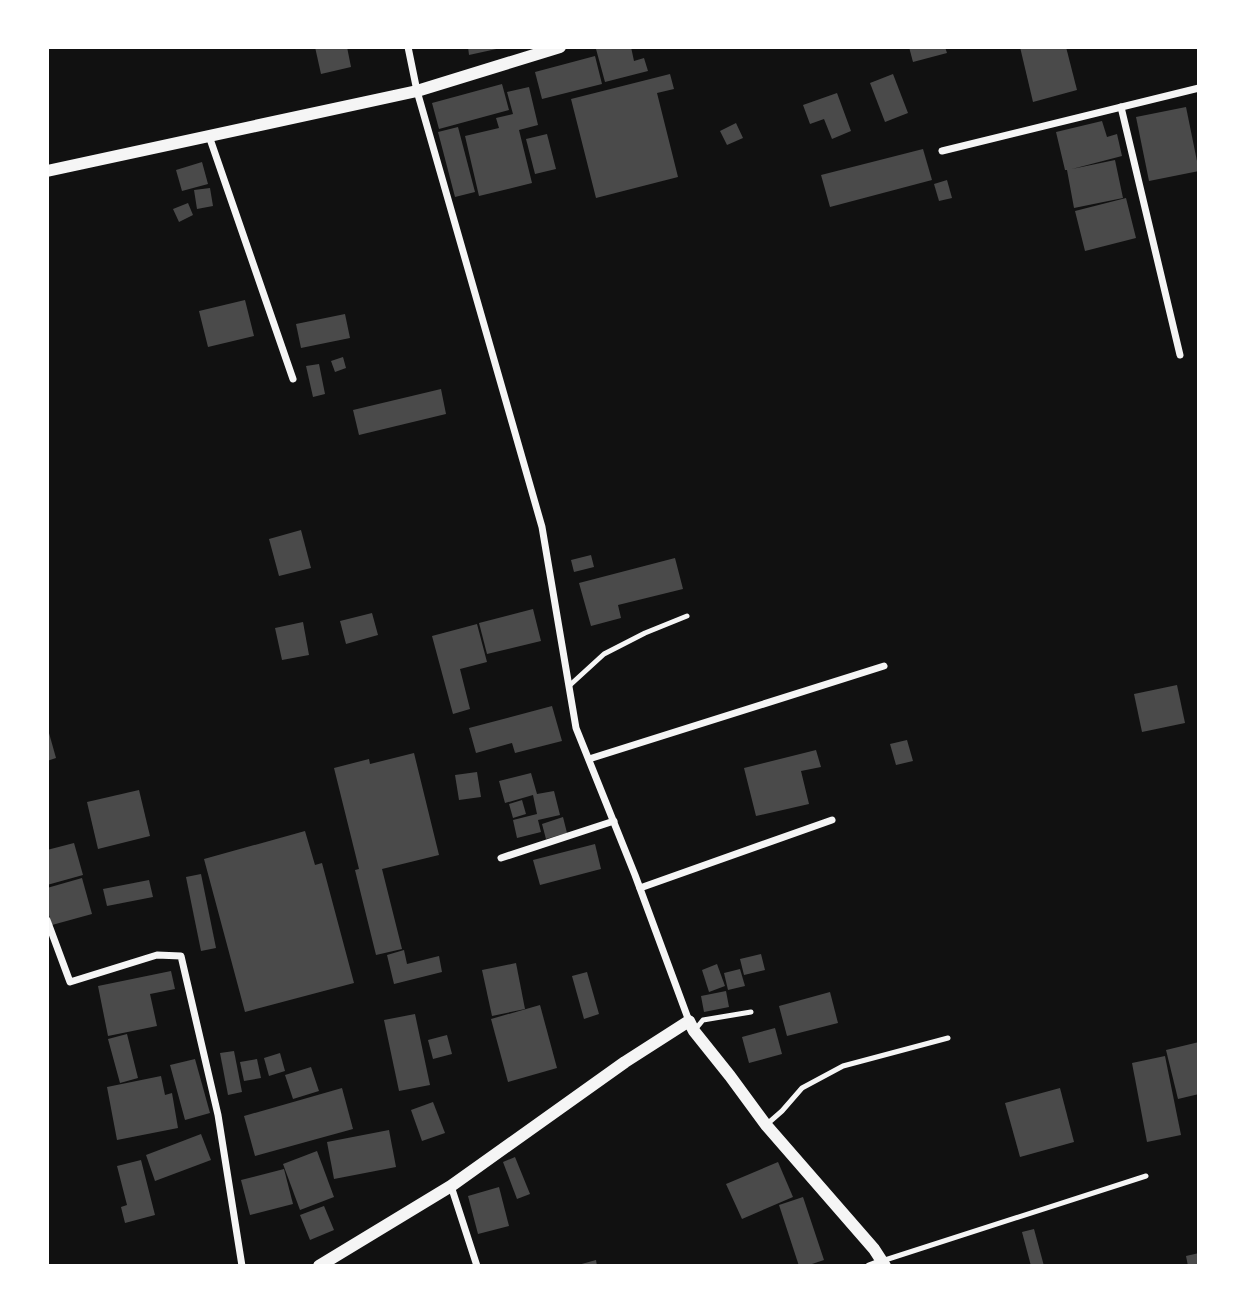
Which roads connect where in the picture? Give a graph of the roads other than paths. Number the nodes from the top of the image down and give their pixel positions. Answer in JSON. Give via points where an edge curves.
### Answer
{"nodes":[{"id":1,"x":408,"y":47,"type":"edge"},
{"id":2,"x":560,"y":47,"type":"edge"},
{"id":3,"x":1199,"y":88,"type":"edge"},
{"id":4,"x":417,"y":91,"type":"junction"},
{"id":5,"x":1121,"y":107,"type":"junction"},
{"id":6,"x":209,"y":136,"type":"junction"},
{"id":7,"x":942,"y":151,"type":"dead end"},
{"id":8,"x":48,"y":168,"type":"edge"},
{"id":9,"x":1180,"y":355,"type":"dead end"},
{"id":10,"x":293,"y":379,"type":"dead end"},
{"id":11,"x":687,"y":616,"type":"dead end"},
{"id":12,"x":884,"y":666,"type":"dead end"},
{"id":13,"x":569,"y":687,"type":"junction"},
{"id":14,"x":589,"y":759,"type":"junction"},
{"id":15,"x":832,"y":820,"type":"dead end"},
{"id":16,"x":614,"y":821,"type":"junction"},
{"id":17,"x":501,"y":858,"type":"dead end"},
{"id":18,"x":640,"y":888,"type":"junction"},
{"id":19,"x":47,"y":920,"type":"edge"},
{"id":20,"x":751,"y":1012,"type":"dead end"},
{"id":21,"x":691,"y":1026,"type":"junction"},
{"id":22,"x":948,"y":1038,"type":"dead end"},
{"id":23,"x":766,"y":1125,"type":"junction"},
{"id":24,"x":1146,"y":1176,"type":"dead end"},
{"id":25,"x":452,"y":1186,"type":"junction"},
{"id":26,"x":884,"y":1264,"type":"edge"},
{"id":27,"x":242,"y":1266,"type":"edge"},
{"id":28,"x":319,"y":1266,"type":"edge"},
{"id":29,"x":477,"y":1266,"type":"edge"},
{"id":30,"x":869,"y":1266,"type":"edge"}],
"edges":[{"from":1,"to":4,"type":"street"},
{"from":2,"to":4,"type":"street"},
{"from":3,"to":5,"type":"street"},
{"from":4,"to":6,"type":"street"},
{"from":4,"to":13,"type":"street","via":[[542,527]]},
{"from":5,"to":7,"type":"street"},
{"from":5,"to":9,"type":"street"},
{"from":6,"to":8,"type":"street"},
{"from":6,"to":10,"type":"street"},
{"from":11,"to":13,"type":"lane","via":[[604,654]]},
{"from":12,"to":14,"type":"street"},
{"from":13,"to":14,"type":"street","via":[[576,728]]},
{"from":14,"to":16,"type":"street"},
{"from":15,"to":18,"type":"street"},
{"from":16,"to":17,"type":"street"},
{"from":16,"to":18,"type":"street"},
{"from":18,"to":21,"type":"street"},
{"from":19,"to":27,"type":"street","via":[[70,982],[157,955],[181,956],[218,1115]]},
{"from":20,"to":21,"type":"lane"},
{"from":21,"to":23,"type":"street"},
{"from":21,"to":25,"type":"street","via":[[625,1062]]},
{"from":22,"to":23,"type":"lane","via":[[843,1066],[802,1088]]},
{"from":23,"to":26,"type":"street"},
{"from":24,"to":26,"type":"lane"},
{"from":25,"to":28,"type":"street"},
{"from":25,"to":29,"type":"street"},
{"from":26,"to":30,"type":"street"}]}
